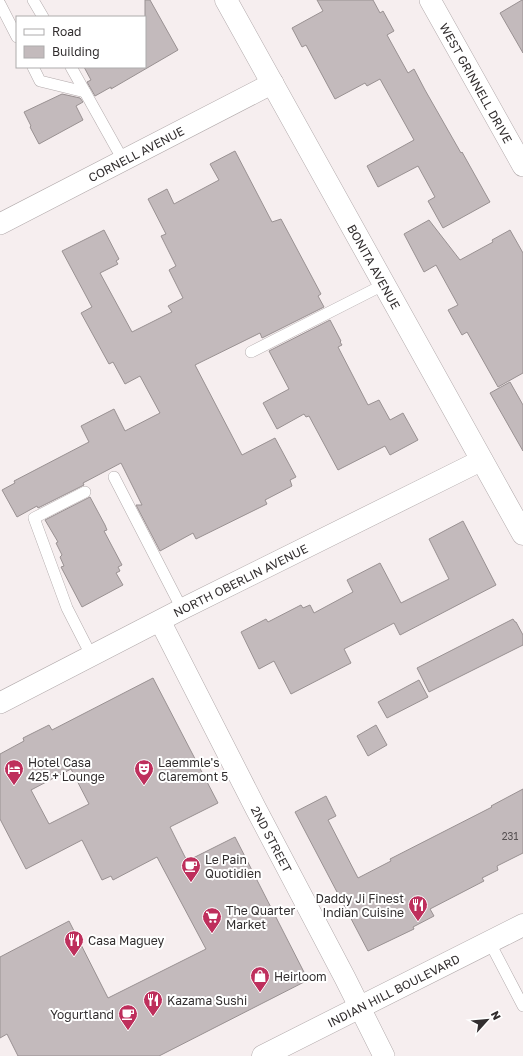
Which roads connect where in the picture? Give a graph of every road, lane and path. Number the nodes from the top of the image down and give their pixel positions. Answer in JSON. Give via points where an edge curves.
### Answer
{"nodes":[{"id":1,"x":33,"y":0,"type":"edge"},
{"id":2,"x":226,"y":0,"type":"edge"},
{"id":3,"x":430,"y":0,"type":"edge"},
{"id":4,"x":0,"y":4,"type":"edge"},
{"id":5,"x":42,"y":16,"type":"edge"},
{"id":6,"x":16,"y":35,"type":"edge"},
{"id":7,"x":33,"y":68,"type":"edge"},
{"id":8,"x":72,"y":68,"type":"edge"},
{"id":9,"x":273,"y":83,"type":"junction"},
{"id":10,"x":85,"y":92,"type":"junction"},
{"id":11,"x":123,"y":160,"type":"junction"},
{"id":12,"x":523,"y":166,"type":"edge"},
{"id":13,"x":2,"y":219,"type":"edge"},
{"id":14,"x":385,"y":284,"type":"junction"},
{"id":15,"x":251,"y":352,"type":"dead end"},
{"id":16,"x":482,"y":460,"type":"junction"},
{"id":17,"x":114,"y":477,"type":"dead end"},
{"id":18,"x":85,"y":492,"type":"dead end"},
{"id":19,"x":523,"y":534,"type":"edge"},
{"id":20,"x":182,"y":609,"type":"junction"},
{"id":21,"x":160,"y":621,"type":"junction"},
{"id":22,"x":92,"y":655,"type":"junction"},
{"id":23,"x":0,"y":703,"type":"edge"},
{"id":24,"x":523,"y":924,"type":"edge"},
{"id":25,"x":489,"y":941,"type":"junction"},
{"id":26,"x":523,"y":1006,"type":"edge"},
{"id":27,"x":360,"y":1008,"type":"junction"},
{"id":28,"x":263,"y":1056,"type":"edge"},
{"id":29,"x":384,"y":1056,"type":"edge"}],
"edges":[{"from":1,"to":5,"type":"lane"},
{"from":2,"to":9,"type":"main road","name":"BONITA AVENUE"},
{"from":3,"to":12,"type":"street","name":"WEST GRINNELL DRIVE"},
{"from":4,"to":6,"type":"lane"},
{"from":7,"to":10,"type":"lane","via":[[40,82]]},
{"from":8,"to":10,"type":"lane"},
{"from":9,"to":11,"type":"street","name":"CORNELL AVENUE"},
{"from":9,"to":14,"type":"main road","name":"BONITA AVENUE"},
{"from":10,"to":11,"type":"lane"},
{"from":11,"to":13,"type":"street","name":"CORNELL AVENUE"},
{"from":14,"to":15,"type":"lane"},
{"from":14,"to":16,"type":"main road","name":"BONITA AVENUE"},
{"from":16,"to":19,"type":"main road","name":"BONITA AVENUE"},
{"from":16,"to":20,"type":"street","name":"NORTH OBERLIN AVENUE"},
{"from":17,"to":20,"type":"lane"},
{"from":18,"to":22,"type":"lane","via":[[34,518],[66,608]]},
{"from":20,"to":21,"type":"street","name":"NORTH OBERLIN AVENUE"},
{"from":21,"to":22,"type":"street","name":"NORTH OBERLIN AVENUE"},
{"from":21,"to":27,"type":"street","name":"2ND STREET"},
{"from":22,"to":23,"type":"street","name":"NORTH OBERLIN AVENUE"},
{"from":24,"to":25,"type":"main road","name":"INDIAN HILL BOULEVARD"},
{"from":25,"to":26,"type":"lane"},
{"from":25,"to":27,"type":"main road","name":"INDIAN HILL BOULEVARD"},
{"from":27,"to":28,"type":"main road","name":"INDIAN HILL BOULEVARD"},
{"from":27,"to":29,"type":"street","name":"2ND STREET"}]}
